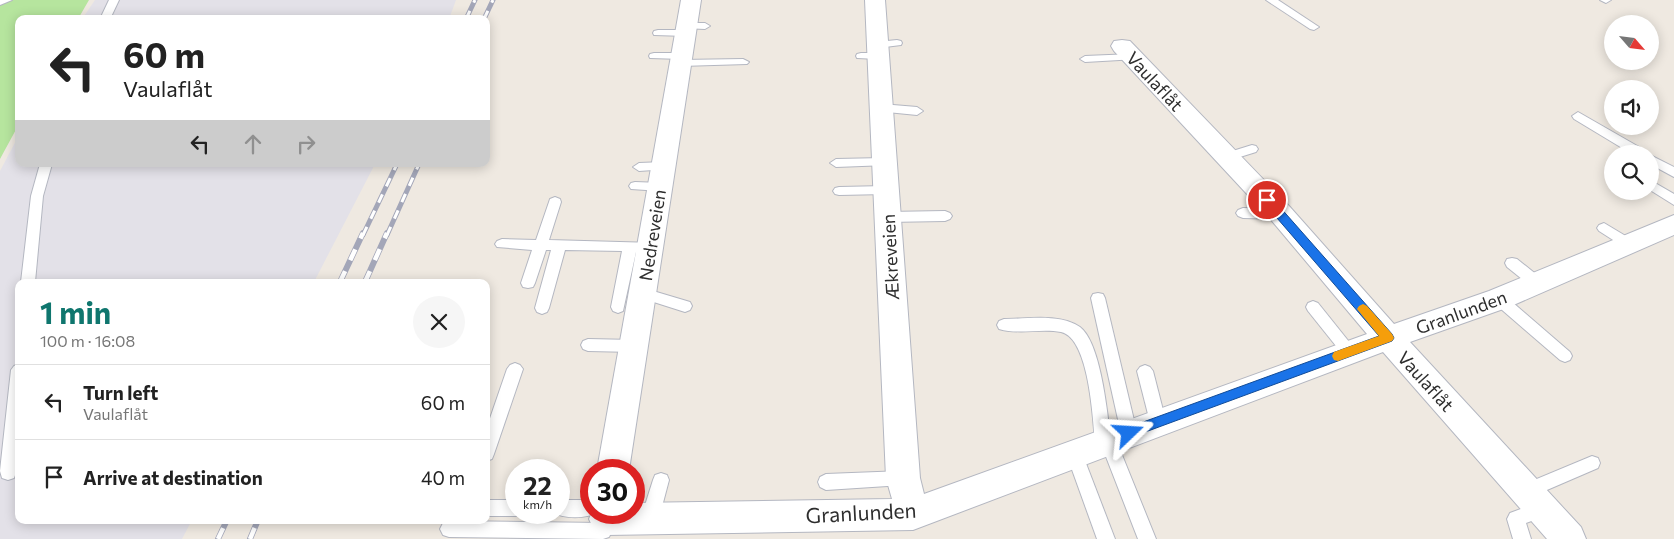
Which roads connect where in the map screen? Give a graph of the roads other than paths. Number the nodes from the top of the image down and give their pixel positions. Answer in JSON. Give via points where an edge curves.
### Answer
{"nodes":[{"id":1,"x":7,"y":0,"type":"edge"},
{"id":2,"x":114,"y":0,"type":"edge"},
{"id":3,"x":691,"y":0,"type":"edge"},
{"id":4,"x":875,"y":0,"type":"edge"},
{"id":5,"x":1271,"y":0,"type":"edge"},
{"id":6,"x":0,"y":2,"type":"edge"},
{"id":7,"x":107,"y":15,"type":"edge"},
{"id":8,"x":1314,"y":27,"type":"dead end"},
{"id":9,"x":658,"y":33,"type":"dead end"},
{"id":10,"x":688,"y":41,"type":"junction"},
{"id":11,"x":1127,"y":52,"type":"joint"},
{"id":12,"x":654,"y":56,"type":"dead end"},
{"id":13,"x":1085,"y":59,"type":"dead end"},
{"id":14,"x":743,"y":62,"type":"dead end"},
{"id":15,"x":881,"y":108,"type":"junction"},
{"id":16,"x":917,"y":111,"type":"dead end"},
{"id":17,"x":1578,"y":116,"type":"dead end"},
{"id":18,"x":1627,"y":145,"type":"edge"},
{"id":19,"x":884,"y":162,"type":"junction"},
{"id":20,"x":836,"y":163,"type":"dead end"},
{"id":21,"x":1659,"y":164,"type":"edge"},
{"id":22,"x":45,"y":167,"type":"edge"},
{"id":23,"x":1674,"y":173,"type":"edge"},
{"id":24,"x":886,"y":190,"type":"junction"},
{"id":25,"x":1659,"y":190,"type":"edge"},
{"id":26,"x":839,"y":191,"type":"dead end"},
{"id":27,"x":1674,"y":200,"type":"edge"},
{"id":28,"x":555,"y":202,"type":"dead end"},
{"id":29,"x":1243,"y":213,"type":"dead end"},
{"id":30,"x":1281,"y":214,"type":"junction"},
{"id":31,"x":945,"y":216,"type":"dead end"},
{"id":32,"x":888,"y":217,"type":"junction"},
{"id":33,"x":1674,"y":224,"type":"edge"},
{"id":34,"x":502,"y":244,"type":"dead end"},
{"id":35,"x":539,"y":245,"type":"junction"},
{"id":36,"x":559,"y":246,"type":"junction"},
{"id":37,"x":640,"y":247,"type":"junction"},
{"id":38,"x":1512,"y":263,"type":"dead end"},
{"id":39,"x":28,"y":279,"type":"edge"},
{"id":40,"x":528,"y":283,"type":"dead end"},
{"id":41,"x":1537,"y":283,"type":"junction"},
{"id":42,"x":643,"y":293,"type":"junction"},
{"id":43,"x":1098,"y":298,"type":"dead end"},
{"id":44,"x":1499,"y":299,"type":"junction"},
{"id":45,"x":685,"y":306,"type":"dead end"},
{"id":46,"x":618,"y":307,"type":"dead end"},
{"id":47,"x":1313,"y":307,"type":"dead end"},
{"id":48,"x":542,"y":308,"type":"dead end"},
{"id":49,"x":1004,"y":325,"type":"dead end"},
{"id":50,"x":1388,"y":338,"type":"junction"},
{"id":51,"x":588,"y":345,"type":"dead end"},
{"id":52,"x":634,"y":346,"type":"junction"},
{"id":53,"x":1349,"y":352,"type":"junction"},
{"id":54,"x":1565,"y":356,"type":"dead end"},
{"id":55,"x":515,"y":369,"type":"dead end"},
{"id":56,"x":1145,"y":371,"type":"dead end"},
{"id":57,"x":15,"y":407,"type":"edge"},
{"id":58,"x":1158,"y":422,"type":"junction"},
{"id":59,"x":1113,"y":438,"type":"junction"},
{"id":60,"x":490,"y":442,"type":"edge"},
{"id":61,"x":1074,"y":454,"type":"junction"},
{"id":62,"x":615,"y":459,"type":"edge"},
{"id":63,"x":1592,"y":463,"type":"dead end"},
{"id":64,"x":8,"y":473,"type":"dead end"},
{"id":65,"x":903,"y":478,"type":"junction"},
{"id":66,"x":661,"y":480,"type":"dead end"},
{"id":67,"x":826,"y":482,"type":"dead end"},
{"id":68,"x":1534,"y":500,"type":"junction"},
{"id":69,"x":490,"y":508,"type":"edge"},
{"id":70,"x":505,"y":508,"type":"edge"},
{"id":71,"x":913,"y":514,"type":"junction"},
{"id":72,"x":645,"y":518,"type":"edge"},
{"id":73,"x":650,"y":518,"type":"junction"},
{"id":74,"x":580,"y":523,"type":"edge"},
{"id":75,"x":449,"y":529,"type":"dead end"},
{"id":76,"x":1106,"y":539,"type":"edge"},
{"id":77,"x":1147,"y":539,"type":"edge"},
{"id":78,"x":1522,"y":539,"type":"edge"},
{"id":79,"x":1569,"y":539,"type":"edge"}],
"edges":[{"from":1,"to":6,"type":"lane"},
{"from":2,"to":7,"type":"lane"},
{"from":3,"to":10,"type":"street","name":"Nedreveien"},
{"from":4,"to":15,"type":"street","name":"Ækreveien"},
{"from":5,"to":8,"type":"lane"},
{"from":9,"to":10,"type":"lane"},
{"from":10,"to":12,"type":"lane"},
{"from":10,"to":14,"type":"lane"},
{"from":10,"to":37,"type":"street","name":"Nedreveien","via":[[650,176]]},
{"from":11,"to":13,"type":"lane"},
{"from":11,"to":30,"type":"street","name":"Vaulaflåt","via":[[1239,153]]},
{"from":15,"to":16,"type":"lane"},
{"from":15,"to":19,"type":"street","name":"Ækreveien"},
{"from":17,"to":18,"type":"lane"},
{"from":19,"to":20,"type":"lane"},
{"from":19,"to":24,"type":"street","name":"Ækreveien"},
{"from":21,"to":23,"type":"lane"},
{"from":22,"to":39,"type":"lane","via":[[37,196]]},
{"from":24,"to":26,"type":"lane"},
{"from":24,"to":32,"type":"street","name":"Ækreveien"},
{"from":25,"to":27,"type":"lane"},
{"from":28,"to":35,"type":"lane"},
{"from":29,"to":30,"type":"lane"},
{"from":30,"to":50,"type":"street","name":"Vaulaflåt"},
{"from":31,"to":32,"type":"lane"},
{"from":32,"to":65,"type":"street","name":"Ækreveien"},
{"from":33,"to":41,"type":"street","name":"Granlunden","via":[[1616,236]]},
{"from":34,"to":35,"type":"lane"},
{"from":35,"to":36,"type":"lane"},
{"from":35,"to":40,"type":"lane"},
{"from":36,"to":37,"type":"lane"},
{"from":36,"to":48,"type":"lane"},
{"from":37,"to":42,"type":"street","name":"Nedreveien"},
{"from":37,"to":46,"type":"lane"},
{"from":38,"to":41,"type":"lane"},
{"from":41,"to":44,"type":"street","name":"Granlunden"},
{"from":42,"to":45,"type":"lane"},
{"from":42,"to":52,"type":"street","name":"Nedreveien"},
{"from":43,"to":59,"type":"lane"},
{"from":44,"to":50,"type":"street","name":"Granlunden"},
{"from":44,"to":54,"type":"lane"},
{"from":47,"to":53,"type":"lane"},
{"from":49,"to":59,"type":"lane","via":[[1063,326],[1076,331],[1084,340],[1098,397]]},
{"from":50,"to":53,"type":"street","name":"Granlunden"},
{"from":50,"to":68,"type":"street","name":"Vaulaflåt"},
{"from":51,"to":52,"type":"lane"},
{"from":52,"to":62,"type":"street","name":"Nedreveien"},
{"from":53,"to":58,"type":"street","name":"Granlunden"},
{"from":55,"to":60,"type":"lane"},
{"from":56,"to":58,"type":"lane"},
{"from":57,"to":64,"type":"lane"},
{"from":58,"to":59,"type":"street","name":"Granlunden"},
{"from":59,"to":61,"type":"street","name":"Granlunden"},
{"from":59,"to":77,"type":"lane"},
{"from":61,"to":71,"type":"street","name":"Granlunden"},
{"from":61,"to":76,"type":"lane"},
{"from":63,"to":68,"type":"lane"},
{"from":65,"to":67,"type":"lane"},
{"from":65,"to":71,"type":"street","name":"Ækreveien"},
{"from":66,"to":73,"type":"lane"},
{"from":68,"to":78,"type":"lane","via":[[1516,519]]},
{"from":68,"to":79,"type":"street","name":"Vaulaflåt"},
{"from":69,"to":70,"type":"lane"},
{"from":71,"to":73,"type":"street","name":"Granlunden"},
{"from":72,"to":73,"type":"street","name":"Granlunden"},
{"from":74,"to":75,"type":"lane"}]}
